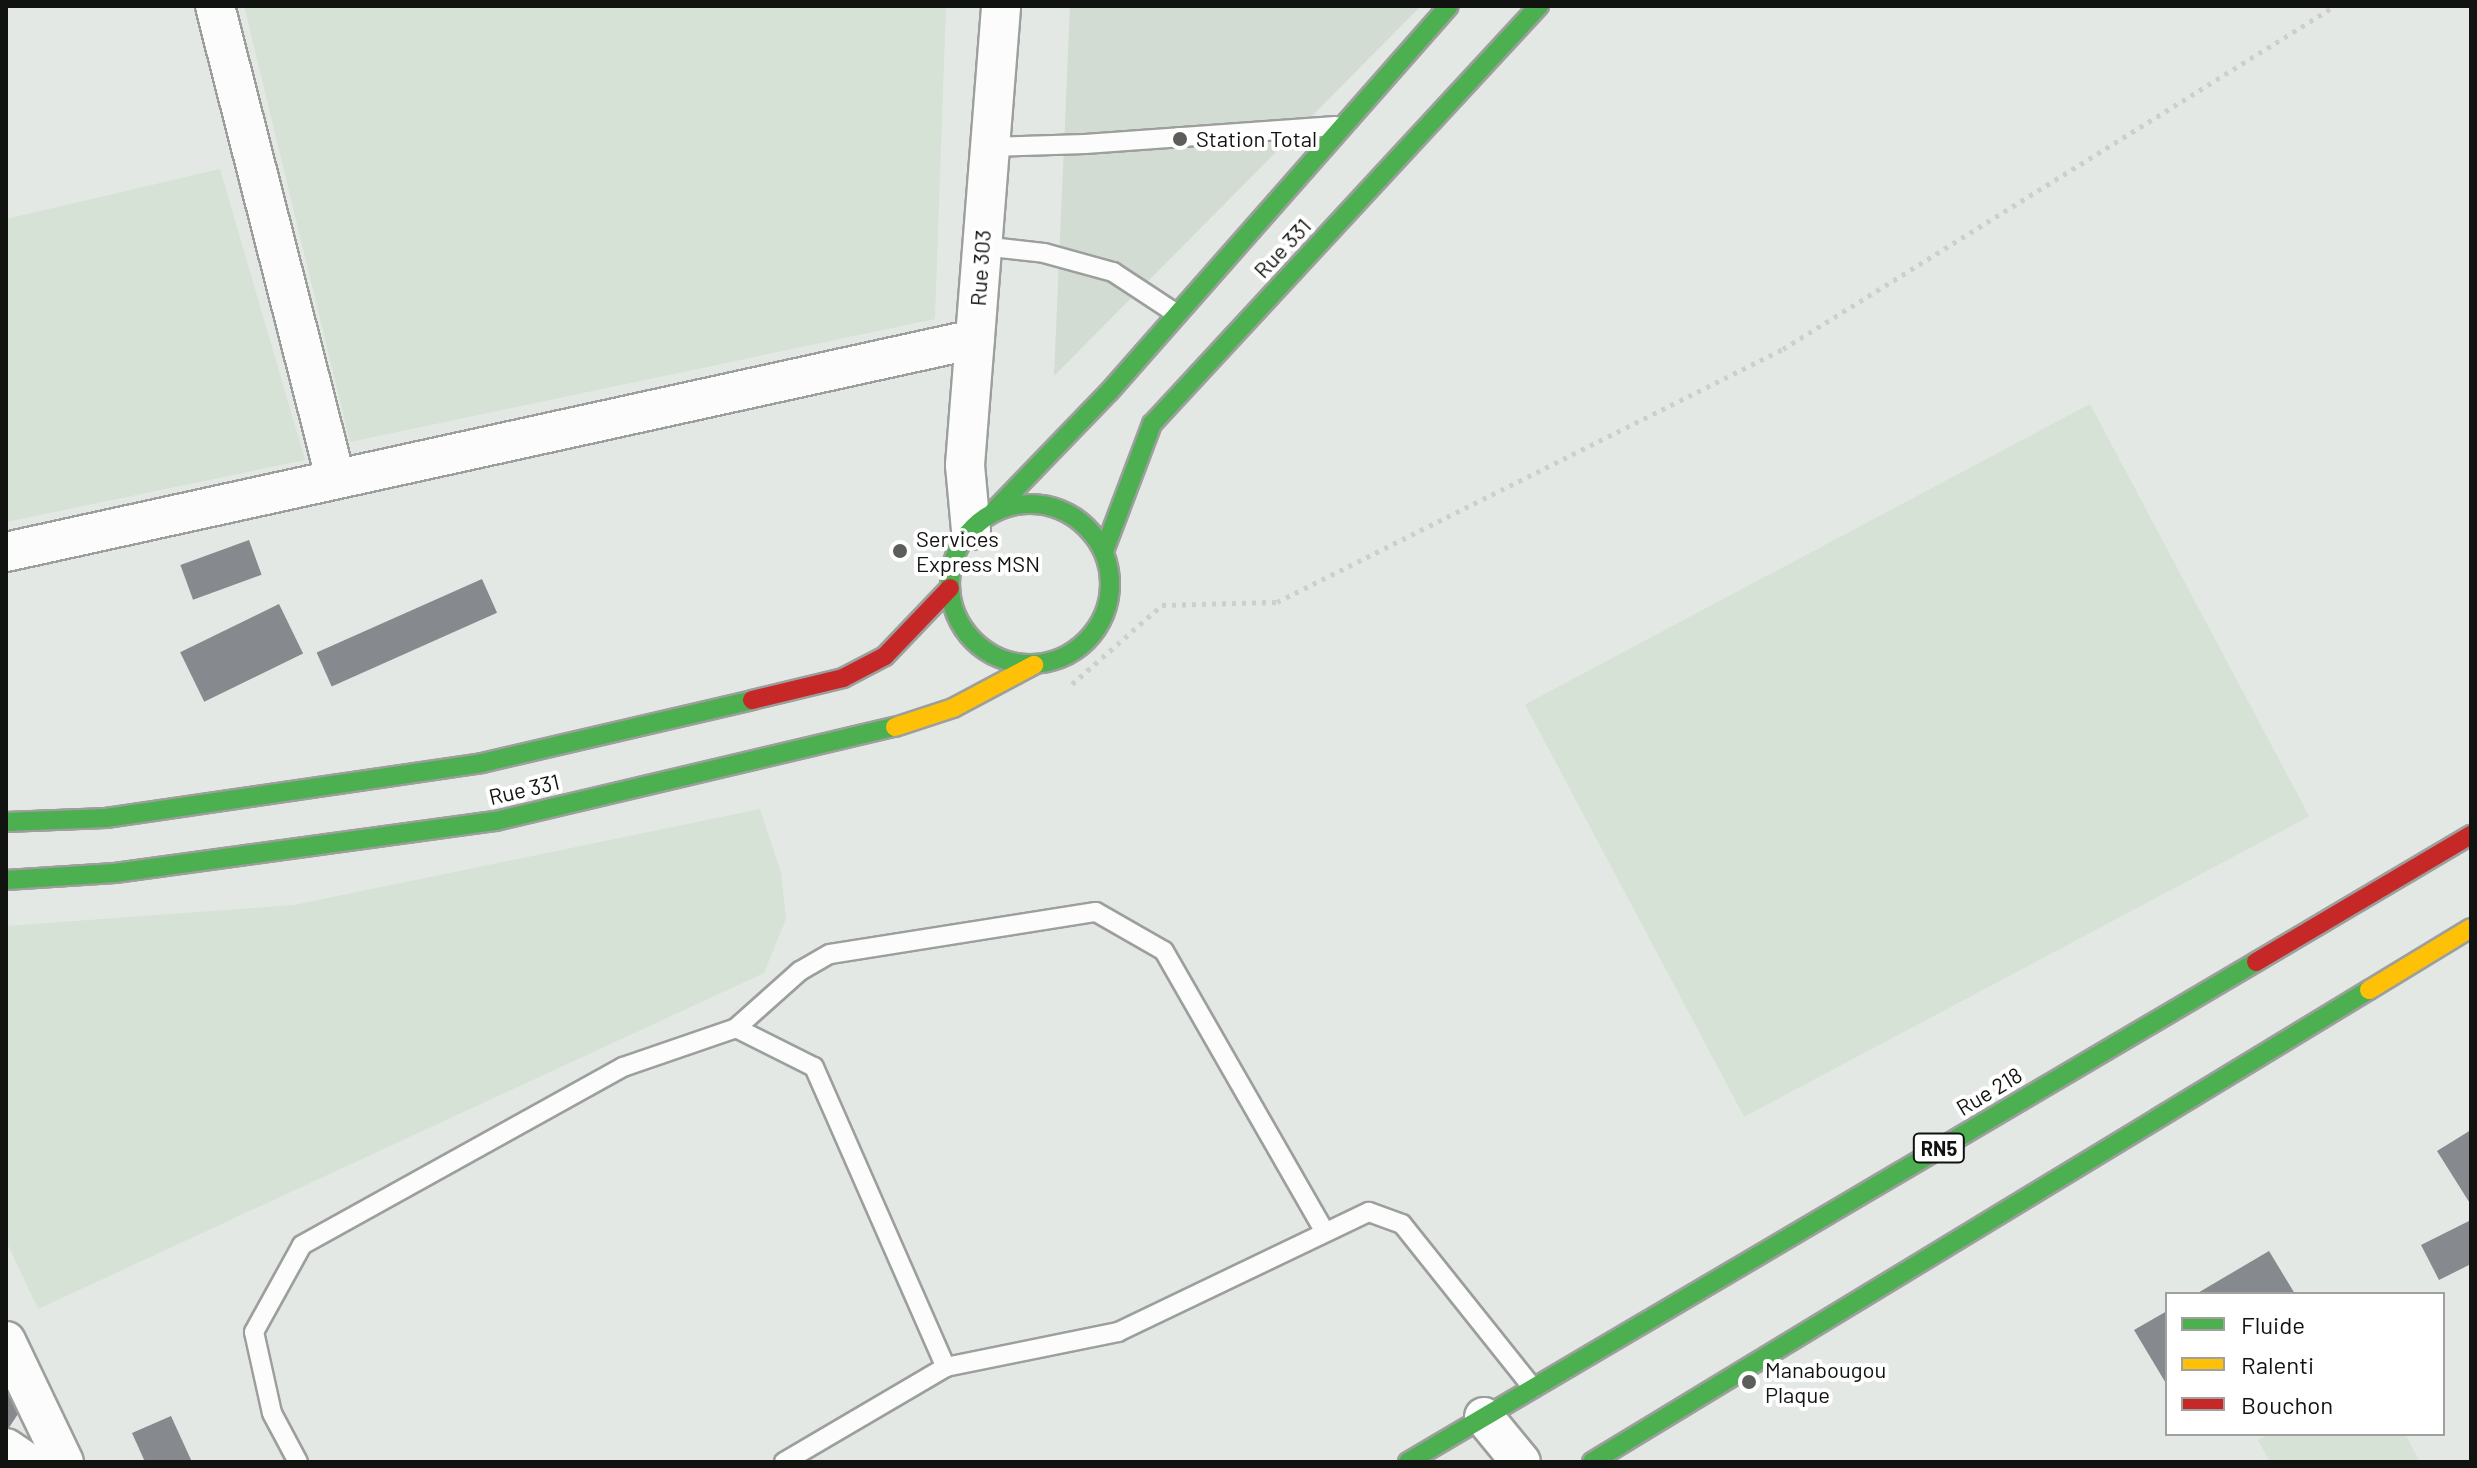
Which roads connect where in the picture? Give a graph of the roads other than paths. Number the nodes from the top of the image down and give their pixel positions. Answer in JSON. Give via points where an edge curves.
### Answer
{"nodes":[{"id":1,"x":215,"y":6,"type":"edge"},
{"id":2,"x":1001,"y":6,"type":"edge"},
{"id":3,"x":1449,"y":6,"type":"edge"},
{"id":4,"x":1539,"y":6,"type":"edge"},
{"id":5,"x":1344,"y":125,"type":"junction"},
{"id":6,"x":990,"y":147,"type":"junction"},
{"id":7,"x":982,"y":246,"type":"junction"},
{"id":8,"x":1177,"y":314,"type":"junction"},
{"id":9,"x":975,"y":339,"type":"junction"},
{"id":10,"x":336,"y":479,"type":"junction"},
{"id":11,"x":982,"y":521,"type":"junction"},
{"id":12,"x":1104,"y":551,"type":"junction"},
{"id":13,"x":6,"y":552,"type":"edge"},
{"id":14,"x":950,"y":588,"type":"junction"},
{"id":15,"x":1034,"y":665,"type":"junction"},
{"id":16,"x":6,"y":822,"type":"edge"},
{"id":17,"x":2471,"y":835,"type":"edge"},
{"id":18,"x":6,"y":880,"type":"edge"},
{"id":19,"x":2471,"y":928,"type":"edge"},
{"id":20,"x":736,"y":1028,"type":"junction"},
{"id":21,"x":1325,"y":1232,"type":"junction"},
{"id":22,"x":6,"y":1341,"type":"edge"},
{"id":23,"x":946,"y":1367,"type":"junction"},
{"id":24,"x":1533,"y":1388,"type":"junction"},
{"id":25,"x":1484,"y":1417,"type":"junction"},
{"id":26,"x":6,"y":1448,"type":"edge"},
{"id":27,"x":27,"y":1462,"type":"edge"},
{"id":28,"x":64,"y":1462,"type":"edge"},
{"id":29,"x":298,"y":1462,"type":"edge"},
{"id":30,"x":784,"y":1462,"type":"edge"},
{"id":31,"x":1408,"y":1462,"type":"edge"},
{"id":32,"x":1521,"y":1462,"type":"edge"},
{"id":33,"x":1592,"y":1462,"type":"edge"}],
"edges":[{"from":1,"to":10,"type":"street"},
{"from":2,"to":6,"type":"street","name":"Rue 303"},
{"from":3,"to":5,"type":"main road","name":"Rue 331"},
{"from":4,"to":12,"type":"main road","name":"Rue 331","via":[[1152,424]]},
{"from":5,"to":6,"type":"lane"},
{"from":5,"to":8,"type":"main road","name":"Rue 331"},
{"from":6,"to":7,"type":"street","name":"Rue 303"},
{"from":7,"to":8,"type":"lane","via":[[1044,253],[1113,272]]},
{"from":7,"to":9,"type":"street","name":"Rue 303"},
{"from":8,"to":11,"type":"main road","name":"Rue 331"},
{"from":9,"to":10,"type":"street"},
{"from":9,"to":11,"type":"street","name":"Rue 303","via":[[965,465]]},
{"from":10,"to":13,"type":"street"},
{"from":11,"to":12,"type":"main road","via":[[1027,505],[1058,509],[1085,526]]},
{"from":11,"to":14,"type":"main road","via":[[954,557]]},
{"from":12,"to":15,"type":"main road","via":[[1111,581],[1106,612],[1090,639],[1065,657]]},
{"from":14,"to":15,"type":"main road","via":[[957,618],[976,643],[1003,660]]},
{"from":14,"to":16,"type":"main road","name":"Rue 331","via":[[885,656],[843,678],[482,763],[106,818]]},
{"from":15,"to":18,"type":"main road","name":"Rue 331","via":[[953,708],[886,730],[496,821],[115,873]]},
{"from":17,"to":24,"type":"main road","name":"Rue 218","number":"RN5"},
{"from":19,"to":33,"type":"main road"},
{"from":20,"to":21,"type":"lane","via":[[800,971],[830,954],[1096,912],[1164,951]]},
{"from":20,"to":23,"type":"lane","via":[[814,1067]]},
{"from":20,"to":29,"type":"lane","via":[[623,1067],[302,1245],[254,1332],[272,1413]]},
{"from":21,"to":23,"type":"lane","via":[[1118,1332]]},
{"from":21,"to":24,"type":"lane","via":[[1369,1212],[1402,1224]]},
{"from":22,"to":28,"type":"street"},
{"from":23,"to":30,"type":"lane"},
{"from":24,"to":25,"type":"main road","name":"Rue 218","number":"RN5"},
{"from":25,"to":31,"type":"main road","name":"Rue 218","number":"RN5"},
{"from":25,"to":32,"type":"street"},
{"from":26,"to":27,"type":"street"}]}
